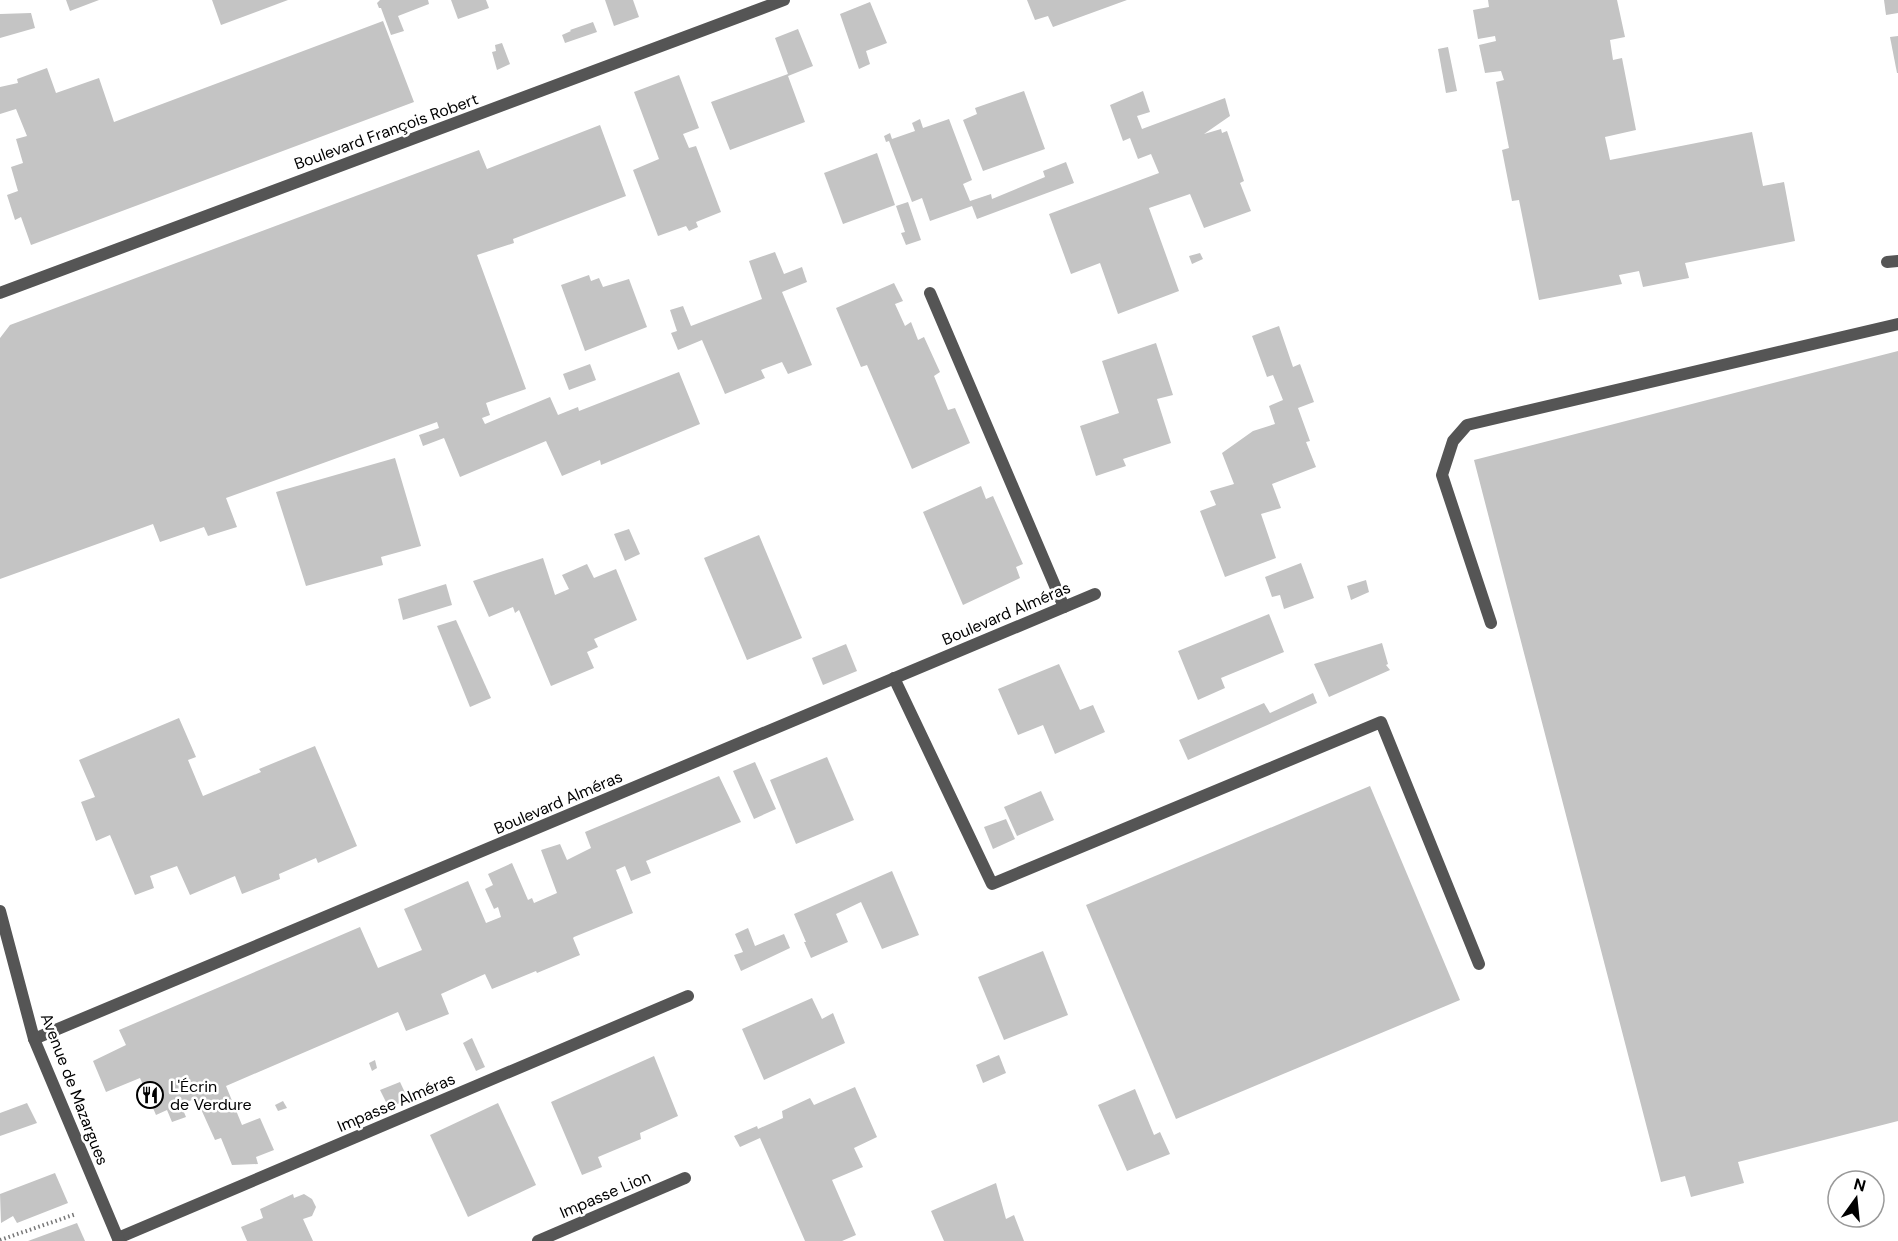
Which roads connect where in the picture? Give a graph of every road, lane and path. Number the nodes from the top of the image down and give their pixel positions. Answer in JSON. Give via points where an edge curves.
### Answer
{"nodes":[{"id":1,"x":784,"y":0,"type":"edge"},
{"id":2,"x":0,"y":293,"type":"edge"},
{"id":3,"x":930,"y":293,"type":"dead end"},
{"id":4,"x":1898,"y":324,"type":"edge"},
{"id":5,"x":1095,"y":594,"type":"dead end"},
{"id":6,"x":1064,"y":607,"type":"junction"},
{"id":7,"x":1491,"y":623,"type":"dead end"},
{"id":8,"x":894,"y":678,"type":"junction"},
{"id":9,"x":0,"y":910,"type":"edge"},
{"id":10,"x":1479,"y":964,"type":"dead end"},
{"id":11,"x":688,"y":996,"type":"dead end"},
{"id":12,"x":34,"y":1039,"type":"junction"},
{"id":13,"x":685,"y":1178,"type":"dead end"},
{"id":14,"x":103,"y":1204,"type":"junction"},
{"id":15,"x":0,"y":1240,"type":"edge"},
{"id":16,"x":118,"y":1240,"type":"edge"},
{"id":17,"x":538,"y":1241,"type":"edge"}],
"edges":[{"from":1,"to":2,"type":"street","name":"Boulevard François Robert"},
{"from":3,"to":6,"type":"street"},
{"from":4,"to":7,"type":"street","via":[[1467,425],[1453,441],[1442,475]]},
{"from":5,"to":6,"type":"street","name":"Boulevard Alméras"},
{"from":6,"to":8,"type":"street","name":"Boulevard Alméras"},
{"from":8,"to":10,"type":"street","via":[[992,884],[1381,722]]},
{"from":8,"to":12,"type":"street","name":"Boulevard Alméras"},
{"from":9,"to":12,"type":"street","name":"Avenue de Mazargues"},
{"from":11,"to":16,"type":"street","name":"Impasse Alméras"},
{"from":12,"to":14,"type":"street","name":"Avenue de Mazargues"},
{"from":13,"to":17,"type":"street","name":"Impasse Lion"},
{"from":14,"to":15,"type":"path"},
{"from":14,"to":16,"type":"street","name":"Avenue de Mazargues"}]}
